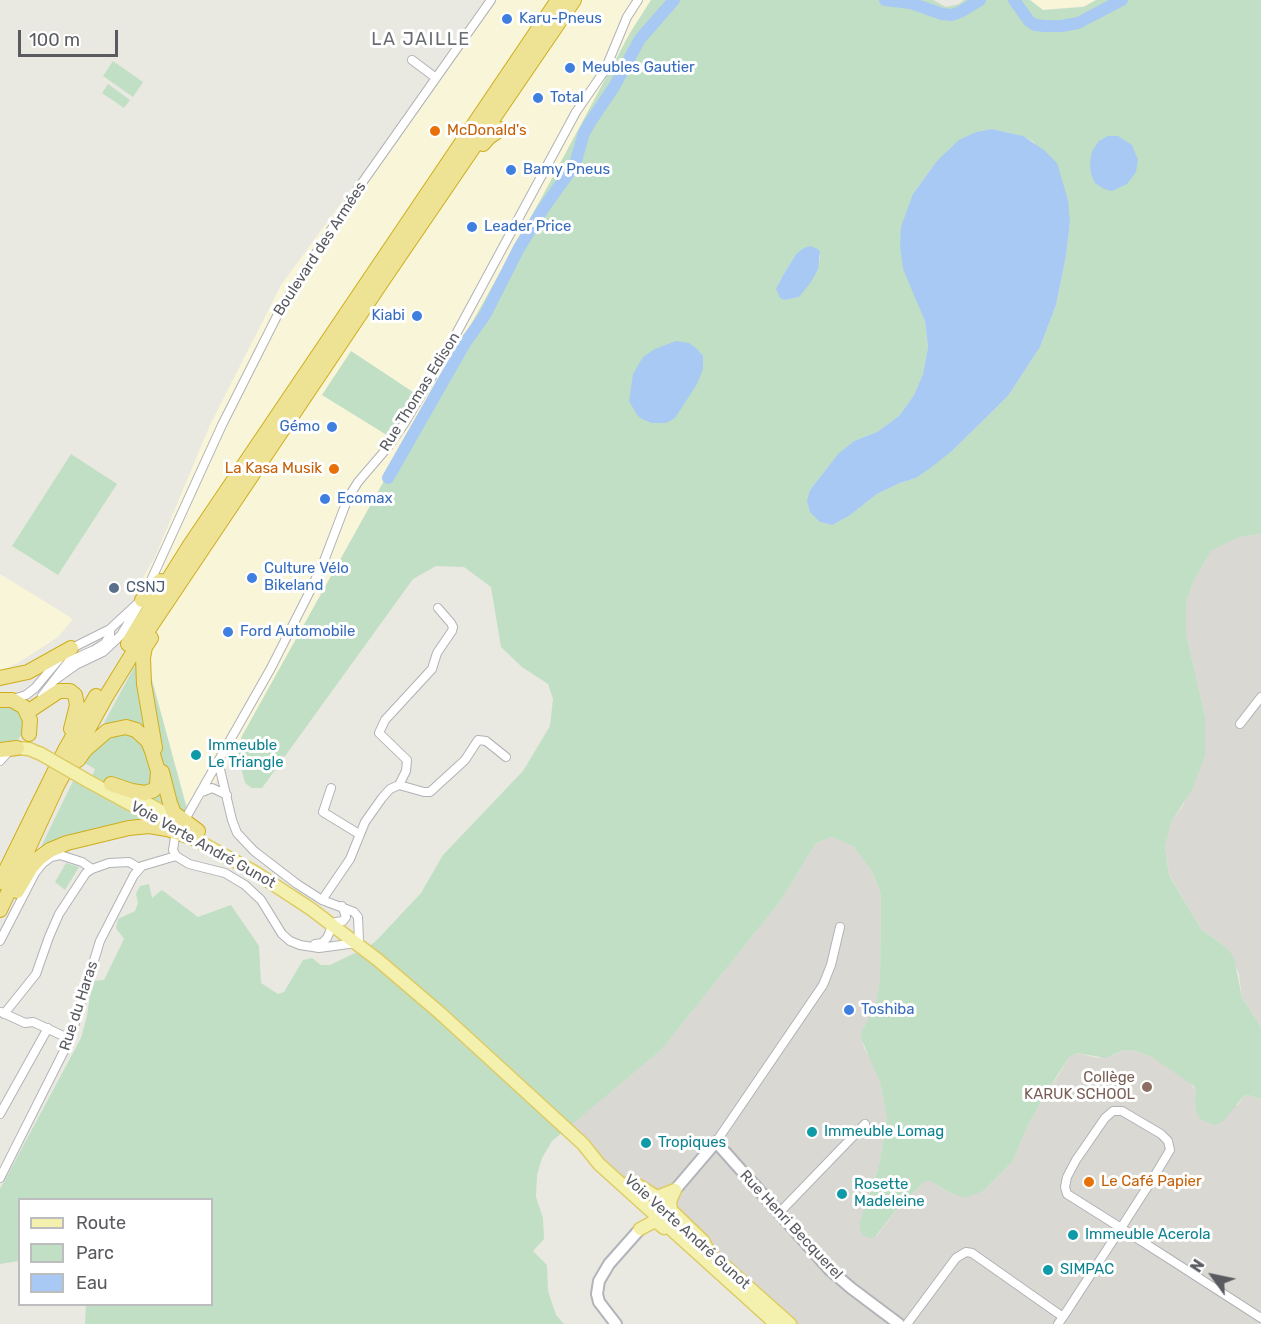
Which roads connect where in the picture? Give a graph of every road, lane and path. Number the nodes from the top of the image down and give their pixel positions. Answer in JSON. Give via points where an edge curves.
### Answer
{"nodes":[{"id":1,"x":491,"y":0,"type":"edge"},
{"id":2,"x":638,"y":0,"type":"edge"},
{"id":3,"x":568,"y":2,"type":"edge"},
{"id":4,"x":412,"y":60,"type":"dead end"},
{"id":5,"x":498,"y":73,"type":"dead end"},
{"id":6,"x":436,"y":78,"type":"junction"},
{"id":7,"x":532,"y":79,"type":"dead end"},
{"id":8,"x":474,"y":109,"type":"dead end"},
{"id":9,"x":501,"y":129,"type":"dead end"},
{"id":10,"x":449,"y":162,"type":"junction"},
{"id":11,"x":433,"y":207,"type":"junction"},
{"id":12,"x":195,"y":549,"type":"junction"},
{"id":13,"x":149,"y":581,"type":"junction"},
{"id":14,"x":142,"y":600,"type":"junction"},
{"id":15,"x":438,"y":608,"type":"dead end"},
{"id":16,"x":112,"y":626,"type":"junction"},
{"id":17,"x":90,"y":640,"type":"junction"},
{"id":18,"x":71,"y":648,"type":"junction"},
{"id":19,"x":85,"y":654,"type":"junction"},
{"id":20,"x":0,"y":678,"type":"edge"},
{"id":21,"x":55,"y":680,"type":"junction"},
{"id":22,"x":1261,"y":697,"type":"edge"},
{"id":23,"x":6,"y":700,"type":"edge"},
{"id":24,"x":31,"y":712,"type":"junction"},
{"id":25,"x":1240,"y":724,"type":"dead end"},
{"id":26,"x":29,"y":734,"type":"joint"},
{"id":27,"x":9,"y":750,"type":"edge"},
{"id":28,"x":64,"y":750,"type":"junction"},
{"id":29,"x":43,"y":751,"type":"junction"},
{"id":30,"x":506,"y":757,"type":"dead end"},
{"id":31,"x":0,"y":761,"type":"edge"},
{"id":32,"x":219,"y":761,"type":"junction"},
{"id":33,"x":89,"y":777,"type":"junction"},
{"id":34,"x":111,"y":784,"type":"junction"},
{"id":35,"x":399,"y":786,"type":"junction"},
{"id":36,"x":331,"y":788,"type":"dead end"},
{"id":37,"x":227,"y":795,"type":"junction"},
{"id":38,"x":198,"y":796,"type":"junction"},
{"id":39,"x":187,"y":816,"type":"dead end"},
{"id":40,"x":359,"y":834,"type":"junction"},
{"id":41,"x":197,"y":835,"type":"junction"},
{"id":42,"x":175,"y":837,"type":"dead end"},
{"id":43,"x":176,"y":856,"type":"junction"},
{"id":44,"x":92,"y":868,"type":"junction"},
{"id":45,"x":139,"y":868,"type":"junction"},
{"id":46,"x":0,"y":882,"type":"edge"},
{"id":47,"x":317,"y":906,"type":"junction"},
{"id":48,"x":342,"y":906,"type":"junction"},
{"id":49,"x":2,"y":914,"type":"edge"},
{"id":50,"x":333,"y":922,"type":"junction"},
{"id":51,"x":840,"y":927,"type":"dead end"},
{"id":52,"x":0,"y":941,"type":"edge"},
{"id":53,"x":357,"y":942,"type":"junction"},
{"id":54,"x":304,"y":945,"type":"junction"},
{"id":55,"x":2,"y":1013,"type":"edge"},
{"id":56,"x":48,"y":1028,"type":"junction"},
{"id":57,"x":70,"y":1039,"type":"junction"},
{"id":58,"x":0,"y":1114,"type":"edge"},
{"id":59,"x":865,"y":1124,"type":"dead end"},
{"id":60,"x":716,"y":1142,"type":"junction"},
{"id":61,"x":0,"y":1178,"type":"edge"},
{"id":62,"x":630,"y":1185,"type":"junction"},
{"id":63,"x":675,"y":1190,"type":"junction"},
{"id":64,"x":779,"y":1213,"type":"junction"},
{"id":65,"x":1121,"y":1228,"type":"junction"},
{"id":66,"x":640,"y":1229,"type":"junction"},
{"id":67,"x":705,"y":1254,"type":"junction"},
{"id":68,"x":1261,"y":1318,"type":"edge"},
{"id":69,"x":1060,"y":1321,"type":"edge"},
{"id":70,"x":616,"y":1324,"type":"edge"},
{"id":71,"x":776,"y":1324,"type":"edge"},
{"id":72,"x":790,"y":1324,"type":"edge"},
{"id":73,"x":899,"y":1324,"type":"edge"},
{"id":74,"x":907,"y":1324,"type":"edge"}],
"edges":[{"from":1,"to":6,"type":"street","name":"Boulevard des Armées"},
{"from":2,"to":32,"type":"street","name":"Rue Thomas Edison","via":[[605,70],[576,112],[442,360],[404,424],[348,498],[307,597]]},
{"from":3,"to":5,"type":"highway"},
{"from":3,"to":7,"type":"highway"},
{"from":3,"to":10,"type":"highway"},
{"from":3,"to":11,"type":"highway"},
{"from":4,"to":6,"type":"street"},
{"from":6,"to":13,"type":"street","name":"Boulevard des Armées","via":[[282,304]]},
{"from":8,"to":10,"type":"highway"},
{"from":9,"to":11,"type":"highway","via":[[489,137],[458,181]]},
{"from":10,"to":12,"type":"highway"},
{"from":11,"to":12,"type":"highway"},
{"from":12,"to":14,"type":"highway"},
{"from":12,"to":28,"type":"highway"},
{"from":12,"to":41,"type":"highway","via":[[143,658],[153,738],[170,803]]},
{"from":12,"to":49,"type":"highway","via":[[78,747],[33,836]]},
{"from":13,"to":14,"type":"street","name":"Boulevard des Armées"},
{"from":13,"to":16,"type":"street","name":"Boulevard des Armées"},
{"from":14,"to":16,"type":"street"},
{"from":14,"to":21,"type":"street","name":"Boulevard des Armées","via":[[111,646]]},
{"from":15,"to":35,"type":"street","via":[[451,622],[452,631],[436,653],[432,669],[380,727],[379,733],[407,760]]},
{"from":16,"to":17,"type":"street"},
{"from":16,"to":19,"type":"street","via":[[105,643]]},
{"from":17,"to":18,"type":"street"},
{"from":17,"to":19,"type":"street"},
{"from":18,"to":20,"type":"highway","via":[[28,672]]},
{"from":18,"to":23,"type":"street","via":[[35,688],[26,695]]},
{"from":19,"to":21,"type":"street","via":[[69,661]]},
{"from":21,"to":24,"type":"street"},
{"from":22,"to":25,"type":"street"},
{"from":23,"to":24,"type":"highway"},
{"from":24,"to":26,"type":"highway"},
{"from":24,"to":28,"type":"highway","via":[[59,691],[75,695],[76,713]]},
{"from":26,"to":29,"type":"main road","name":"Voie Verte André Gunot"},
{"from":27,"to":29,"type":"main road","name":"Voie Verte André Gunot"},
{"from":27,"to":31,"type":"street"},
{"from":28,"to":46,"type":"highway"},
{"from":29,"to":33,"type":"main road","name":"Voie Verte André Gunot"},
{"from":30,"to":35,"type":"street","via":[[486,741],[478,740],[465,760],[430,792]]},
{"from":32,"to":37,"type":"street"},
{"from":32,"to":38,"type":"street","name":"Rue Thomas Edison"},
{"from":33,"to":34,"type":"main road","name":"Voie Verte André Gunot"},
{"from":33,"to":41,"type":"main road","name":"Voie Verte André Gunot"},
{"from":34,"to":41,"type":"main road","name":"Voie Verte André Gunot"},
{"from":34,"to":49,"type":"highway","via":[[145,793],[157,785],[158,771],[152,751],[136,730],[126,727],[107,731],[80,756]]},
{"from":35,"to":40,"type":"street","via":[[381,798]]},
{"from":36,"to":40,"type":"street","via":[[323,812]]},
{"from":37,"to":38,"type":"street","via":[[209,788]]},
{"from":37,"to":47,"type":"street","via":[[232,820],[242,839]]},
{"from":38,"to":39,"type":"street","name":"Rue Thomas Edison"},
{"from":40,"to":47,"type":"street","via":[[350,859]]},
{"from":41,"to":47,"type":"main road","name":"Voie Verte André Gunot"},
{"from":41,"to":49,"type":"highway","via":[[149,826],[64,844],[35,862]]},
{"from":42,"to":43,"type":"street"},
{"from":43,"to":45,"type":"street"},
{"from":43,"to":54,"type":"street","via":[[189,864],[225,873],[245,885],[265,904],[284,937]]},
{"from":44,"to":45,"type":"street","via":[[129,862]]},
{"from":44,"to":52,"type":"street","via":[[60,855],[43,863]]},
{"from":44,"to":55,"type":"street","via":[[63,906],[34,979]]},
{"from":45,"to":57,"type":"street","name":"Rue du Haras","via":[[100,942]]},
{"from":47,"to":48,"type":"street"},
{"from":47,"to":50,"type":"main road","name":"Voie Verte André Gunot"},
{"from":48,"to":50,"type":"street","via":[[346,917]]},
{"from":48,"to":53,"type":"street","via":[[357,914]]},
{"from":50,"to":53,"type":"main road","name":"Voie Verte André Gunot"},
{"from":50,"to":54,"type":"street","via":[[324,942]]},
{"from":51,"to":60,"type":"street","via":[[823,985]]},
{"from":53,"to":54,"type":"street","via":[[319,948]]},
{"from":53,"to":62,"type":"main road","name":"Voie Verte André Gunot","via":[[583,1143],[605,1158]]},
{"from":55,"to":56,"type":"street"},
{"from":56,"to":57,"type":"street"},
{"from":56,"to":58,"type":"street"},
{"from":57,"to":61,"type":"street","name":"Rue du Haras"},
{"from":59,"to":64,"type":"street"},
{"from":60,"to":63,"type":"street"},
{"from":60,"to":64,"type":"street","name":"Rue Henri Becquerel"},
{"from":62,"to":63,"type":"main road","via":[[657,1197]]},
{"from":62,"to":66,"type":"main road","via":[[645,1209]]},
{"from":62,"to":67,"type":"main road","name":"Voie Verte André Gunot"},
{"from":63,"to":67,"type":"main road","via":[[671,1210],[703,1241]]},
{"from":64,"to":73,"type":"street","name":"Rue Henri Becquerel","via":[[830,1270]]},
{"from":65,"to":65,"type":"street","via":[[1170,1147],[1161,1134],[1122,1111],[1113,1111],[1077,1160],[1065,1187],[1067,1194]]},
{"from":65,"to":68,"type":"street"},
{"from":65,"to":69,"type":"street"},
{"from":66,"to":67,"type":"main road","via":[[649,1222],[658,1223],[694,1254]]},
{"from":66,"to":70,"type":"street","via":[[599,1281],[599,1302]]},
{"from":67,"to":71,"type":"main road","name":"Voie Verte André Gunot"},
{"from":67,"to":72,"type":"main road","name":"Voie Verte André Gunot"},
{"from":69,"to":74,"type":"street","via":[[966,1252],[956,1258]]}]}
